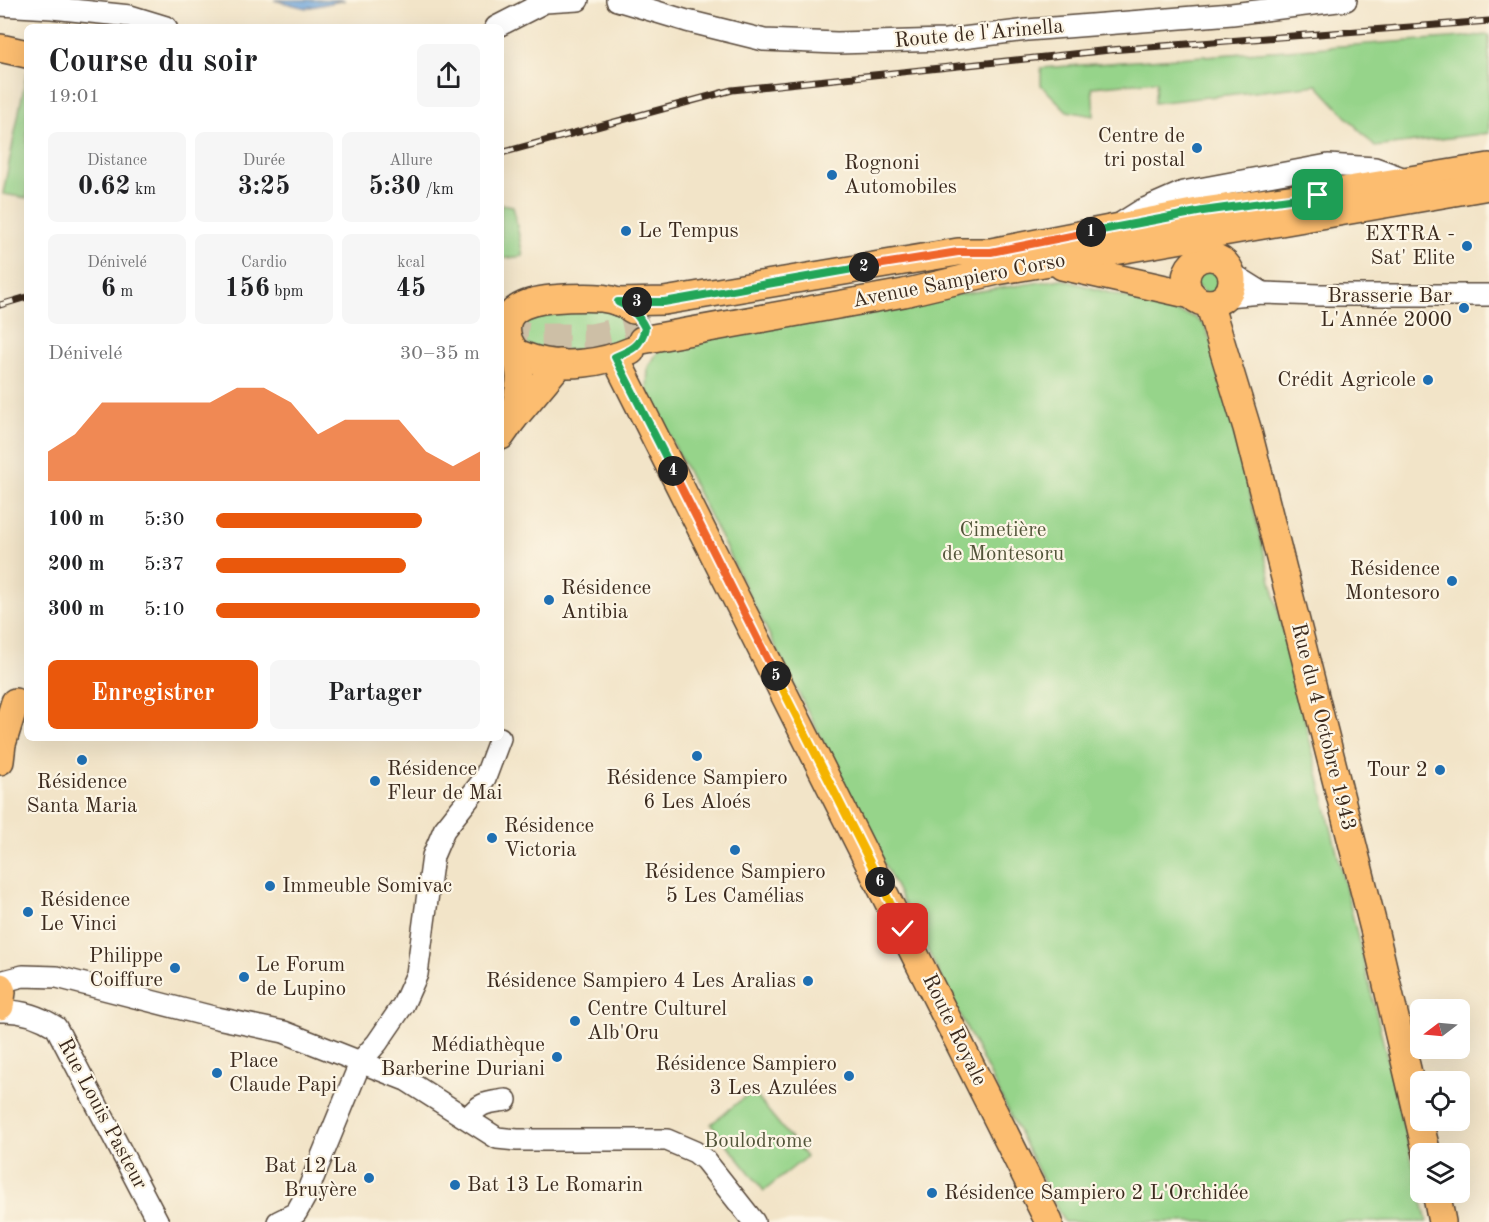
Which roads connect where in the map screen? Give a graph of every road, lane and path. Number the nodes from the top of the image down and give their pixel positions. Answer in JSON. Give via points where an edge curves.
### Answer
{"nodes":[{"id":1,"x":578,"y":0,"type":"edge"},
{"id":2,"x":617,"y":0,"type":"edge"},
{"id":3,"x":1346,"y":0,"type":"edge"},
{"id":4,"x":0,"y":5,"type":"edge"},
{"id":5,"x":156,"y":24,"type":"edge"},
{"id":6,"x":502,"y":24,"type":"edge"},
{"id":7,"x":0,"y":36,"type":"edge"},
{"id":8,"x":24,"y":38,"type":"edge"},
{"id":9,"x":0,"y":48,"type":"edge"},
{"id":10,"x":24,"y":53,"type":"edge"},
{"id":11,"x":1489,"y":166,"type":"edge"},
{"id":12,"x":1489,"y":186,"type":"edge"},
{"id":13,"x":994,"y":262,"type":"junction"},
{"id":14,"x":1049,"y":263,"type":"junction"},
{"id":15,"x":1216,"y":276,"type":"junction"},
{"id":16,"x":1489,"y":295,"type":"edge"},
{"id":17,"x":618,"y":302,"type":"junction"},
{"id":18,"x":509,"y":307,"type":"edge"},
{"id":19,"x":649,"y":326,"type":"junction"},
{"id":20,"x":508,"y":349,"type":"edge"},
{"id":21,"x":615,"y":357,"type":"junction"},
{"id":22,"x":560,"y":363,"type":"junction"},
{"id":23,"x":507,"y":428,"type":"edge"},
{"id":24,"x":14,"y":702,"type":"edge"},
{"id":25,"x":498,"y":741,"type":"edge"},
{"id":26,"x":1,"y":748,"type":"edge"},
{"id":27,"x":0,"y":982,"type":"edge"},
{"id":28,"x":0,"y":987,"type":"edge"},
{"id":29,"x":0,"y":1006,"type":"edge"},
{"id":30,"x":0,"y":1011,"type":"edge"},
{"id":31,"x":361,"y":1062,"type":"junction"},
{"id":32,"x":506,"y":1100,"type":"dead end"},
{"id":33,"x":468,"y":1118,"type":"junction"},
{"id":34,"x":1424,"y":1143,"type":"edge"},
{"id":35,"x":1438,"y":1203,"type":"edge"},
{"id":36,"x":158,"y":1222,"type":"edge"},
{"id":37,"x":278,"y":1222,"type":"edge"},
{"id":38,"x":754,"y":1222,"type":"edge"},
{"id":39,"x":1049,"y":1222,"type":"edge"},
{"id":40,"x":1442,"y":1222,"type":"edge"}],
"edges":[{"from":1,"to":6,"type":"street","via":[[544,2]]},
{"from":2,"to":3,"type":"street","name":"Route de l'Arinella","via":[[764,40],[837,43],[946,40]]},
{"from":4,"to":5,"type":"street","via":[[130,16]]},
{"from":7,"to":8,"type":"main road"},
{"from":9,"to":10,"type":"main road"},
{"from":11,"to":13,"type":"main road","name":"Avenue Sampiero Corso","via":[[1113,228]]},
{"from":12,"to":15,"type":"main road","name":"Avenue Sampiero Corso"},
{"from":13,"to":14,"type":"main road","name":"Avenue Sampiero Corso"},
{"from":13,"to":17,"type":"main road","name":"Avenue Sampiero Corso","via":[[958,252],[664,302]]},
{"from":13,"to":19,"type":"main road","name":"Avenue Sampiero Corso","via":[[904,293]]},
{"from":14,"to":15,"type":"main road"},
{"from":14,"to":15,"type":"main road","name":"Avenue Sampiero Corso"},
{"from":15,"to":16,"type":"street","via":[[1263,293]]},
{"from":15,"to":34,"type":"main road","name":"Rue du 4 Octobre 1943","via":[[1249,438]]},
{"from":17,"to":18,"type":"main road","name":"Avenue Sampiero Corso","via":[[597,297],[548,299]]},
{"from":17,"to":19,"type":"main road","via":[[639,315],[645,328]]},
{"from":18,"to":20,"type":"main road"},
{"from":19,"to":21,"type":"main road","via":[[630,351]]},
{"from":20,"to":22,"type":"main road","via":[[537,360]]},
{"from":20,"to":23,"type":"main road","via":[[520,377]]},
{"from":21,"to":22,"type":"main road"},
{"from":21,"to":39,"type":"main road","name":"Route Royale"},
{"from":22,"to":23,"type":"main road"},
{"from":24,"to":26,"type":"main road"},
{"from":25,"to":31,"type":"street","via":[[485,778],[444,830],[433,856],[417,974],[403,1005]]},
{"from":27,"to":31,"type":"street","via":[[23,976],[57,976],[284,1032]]},
{"from":28,"to":29,"type":"main road"},
{"from":30,"to":36,"type":"street","name":"Rue Louis Pasteur","via":[[15,1011],[56,1027]]},
{"from":31,"to":33,"type":"street","via":[[406,1080]]},
{"from":31,"to":37,"type":"street","via":[[306,1195],[296,1213]]},
{"from":32,"to":33,"type":"street","via":[[482,1104]]},
{"from":33,"to":38,"type":"street","via":[[497,1138],[667,1140],[680,1144],[705,1160]]},
{"from":35,"to":40,"type":"main road"}]}
